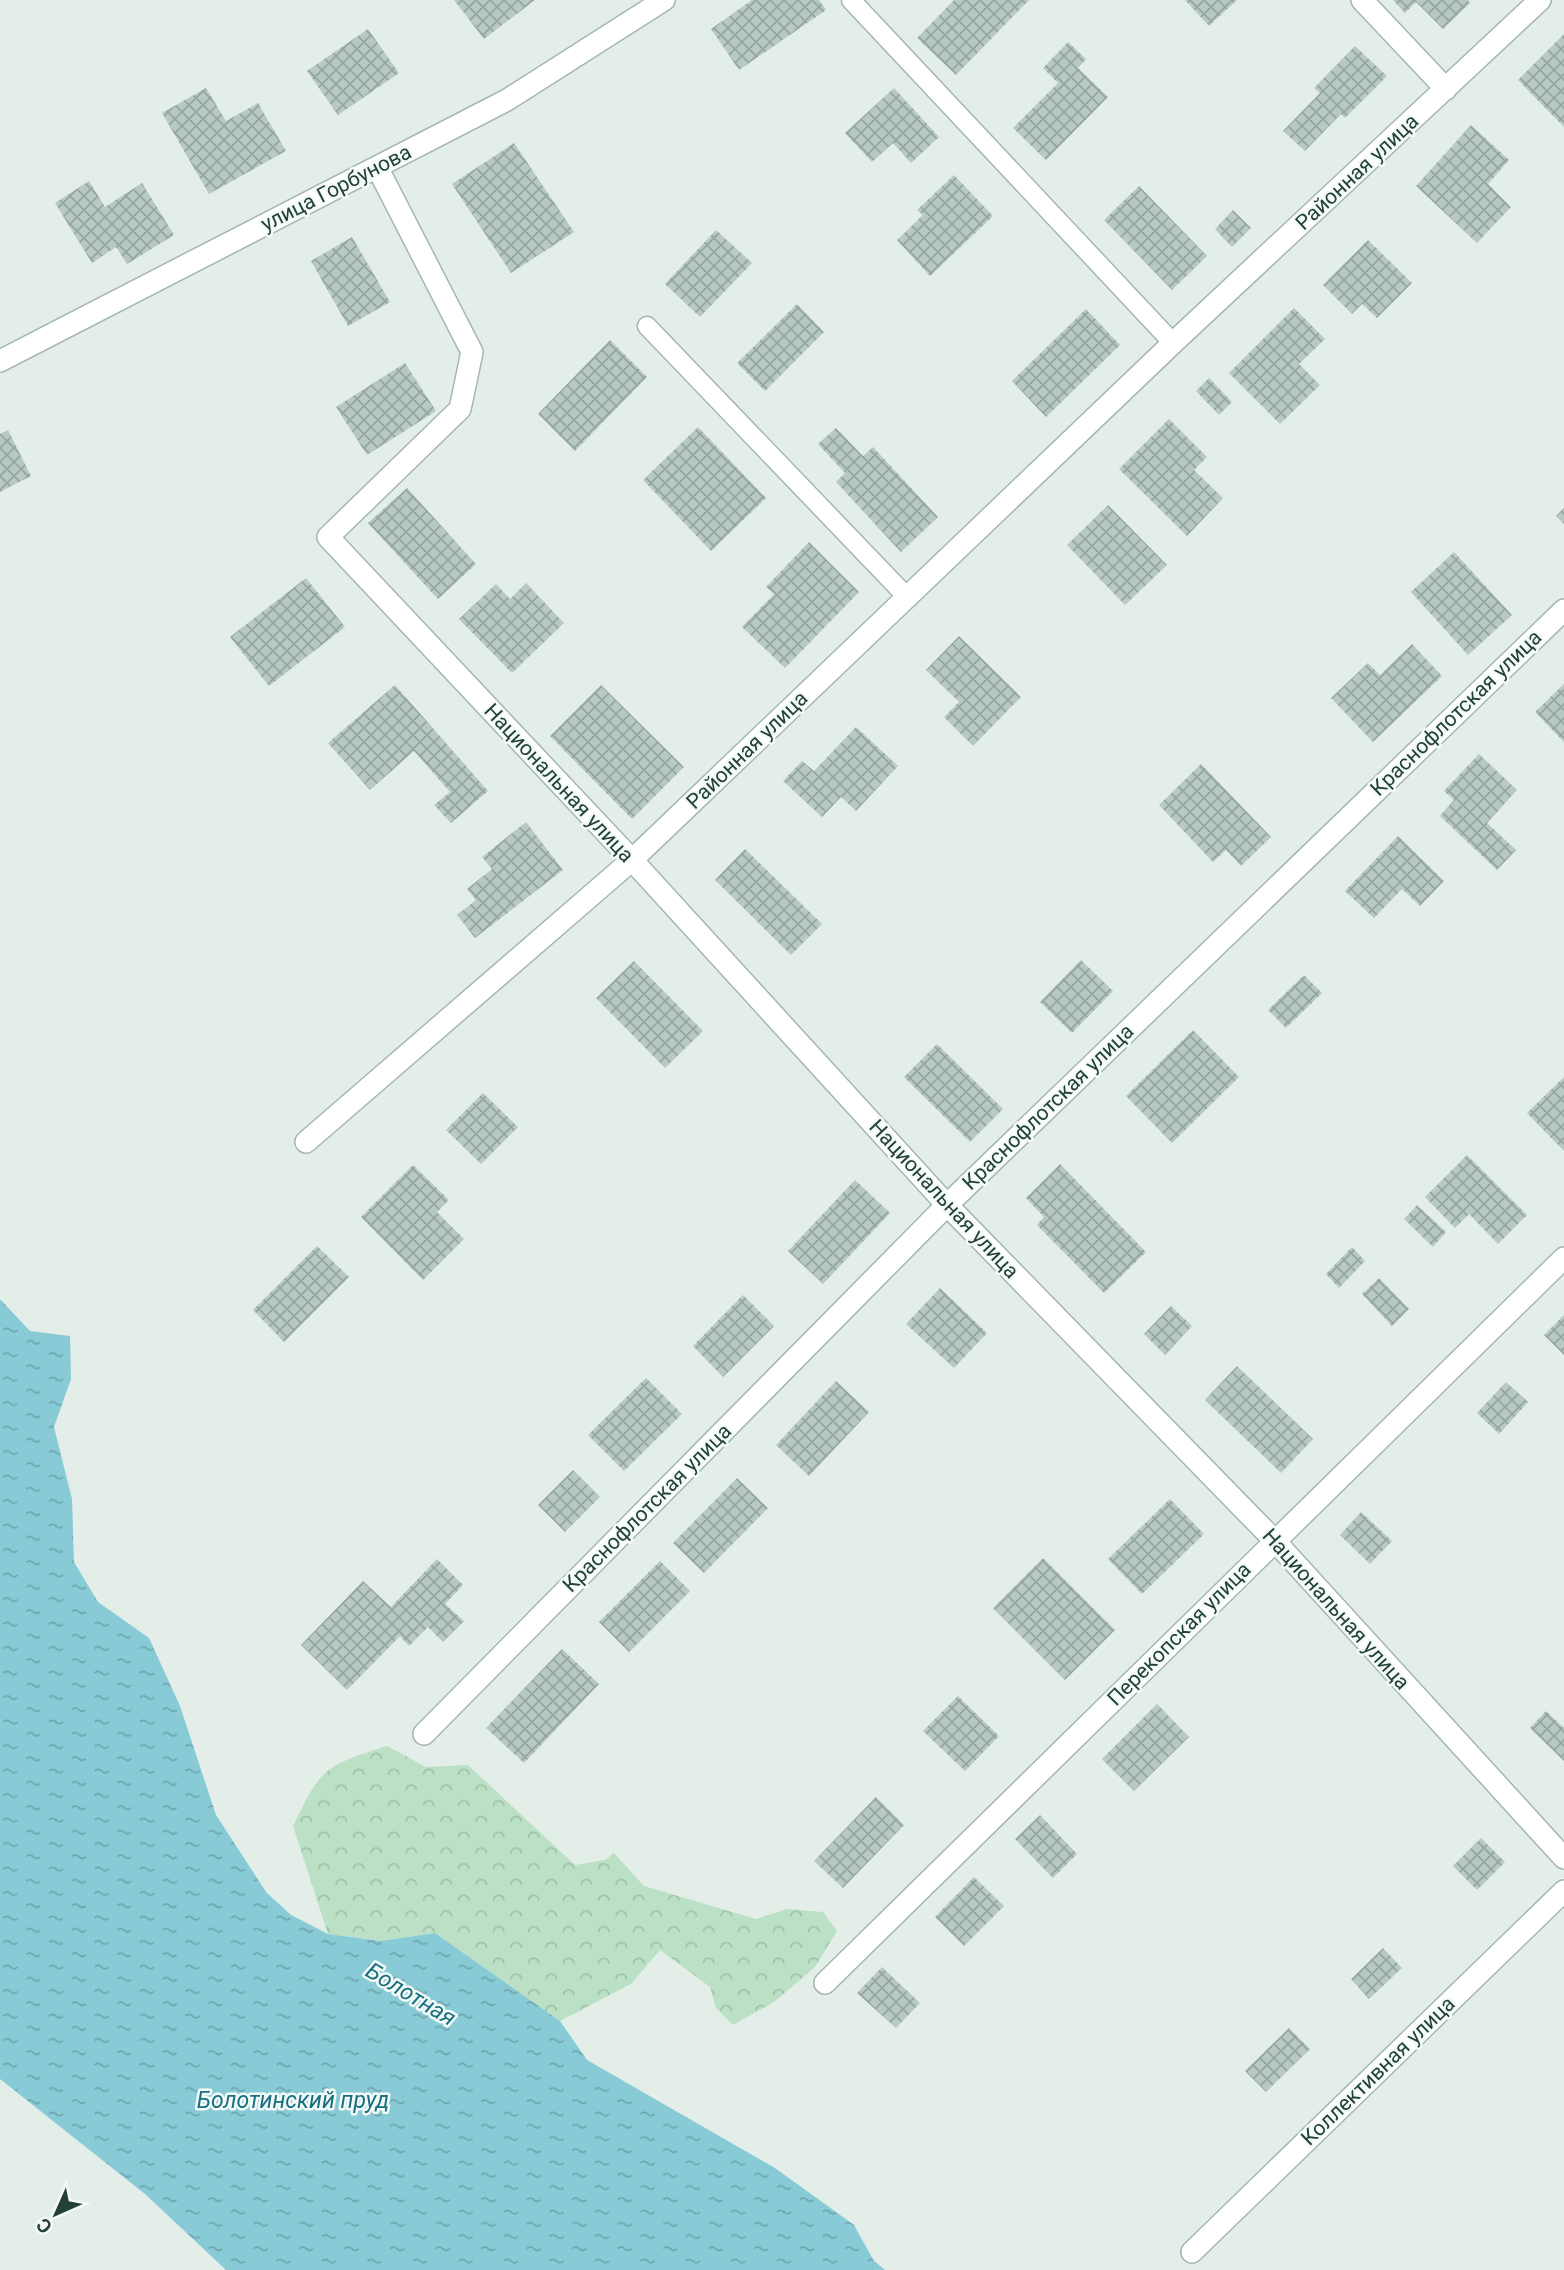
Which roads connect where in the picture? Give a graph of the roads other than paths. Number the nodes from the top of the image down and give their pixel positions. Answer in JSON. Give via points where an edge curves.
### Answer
{"nodes":[{"id":1,"x":664,"y":0,"type":"edge"},
{"id":2,"x":851,"y":0,"type":"edge"},
{"id":3,"x":1362,"y":0,"type":"edge"},
{"id":4,"x":1540,"y":0,"type":"edge"},
{"id":5,"x":1446,"y":89,"type":"junction"},
{"id":6,"x":377,"y":167,"type":"junction"},
{"id":7,"x":647,"y":326,"type":"dead end"},
{"id":8,"x":1172,"y":343,"type":"junction"},
{"id":9,"x":0,"y":361,"type":"edge"},
{"id":10,"x":907,"y":597,"type":"junction"},
{"id":11,"x":1564,"y":610,"type":"edge"},
{"id":12,"x":632,"y":860,"type":"junction"},
{"id":13,"x":306,"y":1142,"type":"dead end"},
{"id":14,"x":947,"y":1205,"type":"junction"},
{"id":15,"x":1564,"y":1258,"type":"edge"},
{"id":16,"x":1274,"y":1540,"type":"junction"},
{"id":17,"x":424,"y":1734,"type":"dead end"},
{"id":18,"x":1564,"y":1858,"type":"edge"},
{"id":19,"x":1564,"y":1891,"type":"edge"},
{"id":20,"x":825,"y":1983,"type":"dead end"},
{"id":21,"x":1192,"y":2252,"type":"dead end"}],
"edges":[{"from":1,"to":6,"type":"street","name":"улица Горбунова","via":[[507,100]]},
{"from":2,"to":8,"type":"lane"},
{"from":3,"to":5,"type":"street"},
{"from":4,"to":5,"type":"street","name":"Районная улица"},
{"from":5,"to":8,"type":"street","name":"Районная улица"},
{"from":6,"to":9,"type":"street","name":"улица Горбунова"},
{"from":6,"to":12,"type":"street","name":"Национальная улица","via":[[472,352],[460,409],[328,537]]},
{"from":7,"to":10,"type":"lane"},
{"from":8,"to":10,"type":"street","name":"Районная улица"},
{"from":10,"to":12,"type":"street","name":"Районная улица"},
{"from":11,"to":14,"type":"street","name":"Краснофлотская улица"},
{"from":12,"to":13,"type":"street","name":"Районная улица"},
{"from":12,"to":14,"type":"street","name":"Национальная улица"},
{"from":14,"to":16,"type":"street","name":"Национальная улица"},
{"from":14,"to":17,"type":"street","name":"Краснофлотская улица"},
{"from":15,"to":16,"type":"street","name":"Перекопская улица"},
{"from":16,"to":18,"type":"street","name":"Национальная улица"},
{"from":16,"to":20,"type":"street","name":"Перекопская улица"},
{"from":19,"to":21,"type":"street","name":"Коллективная улица"}]}
